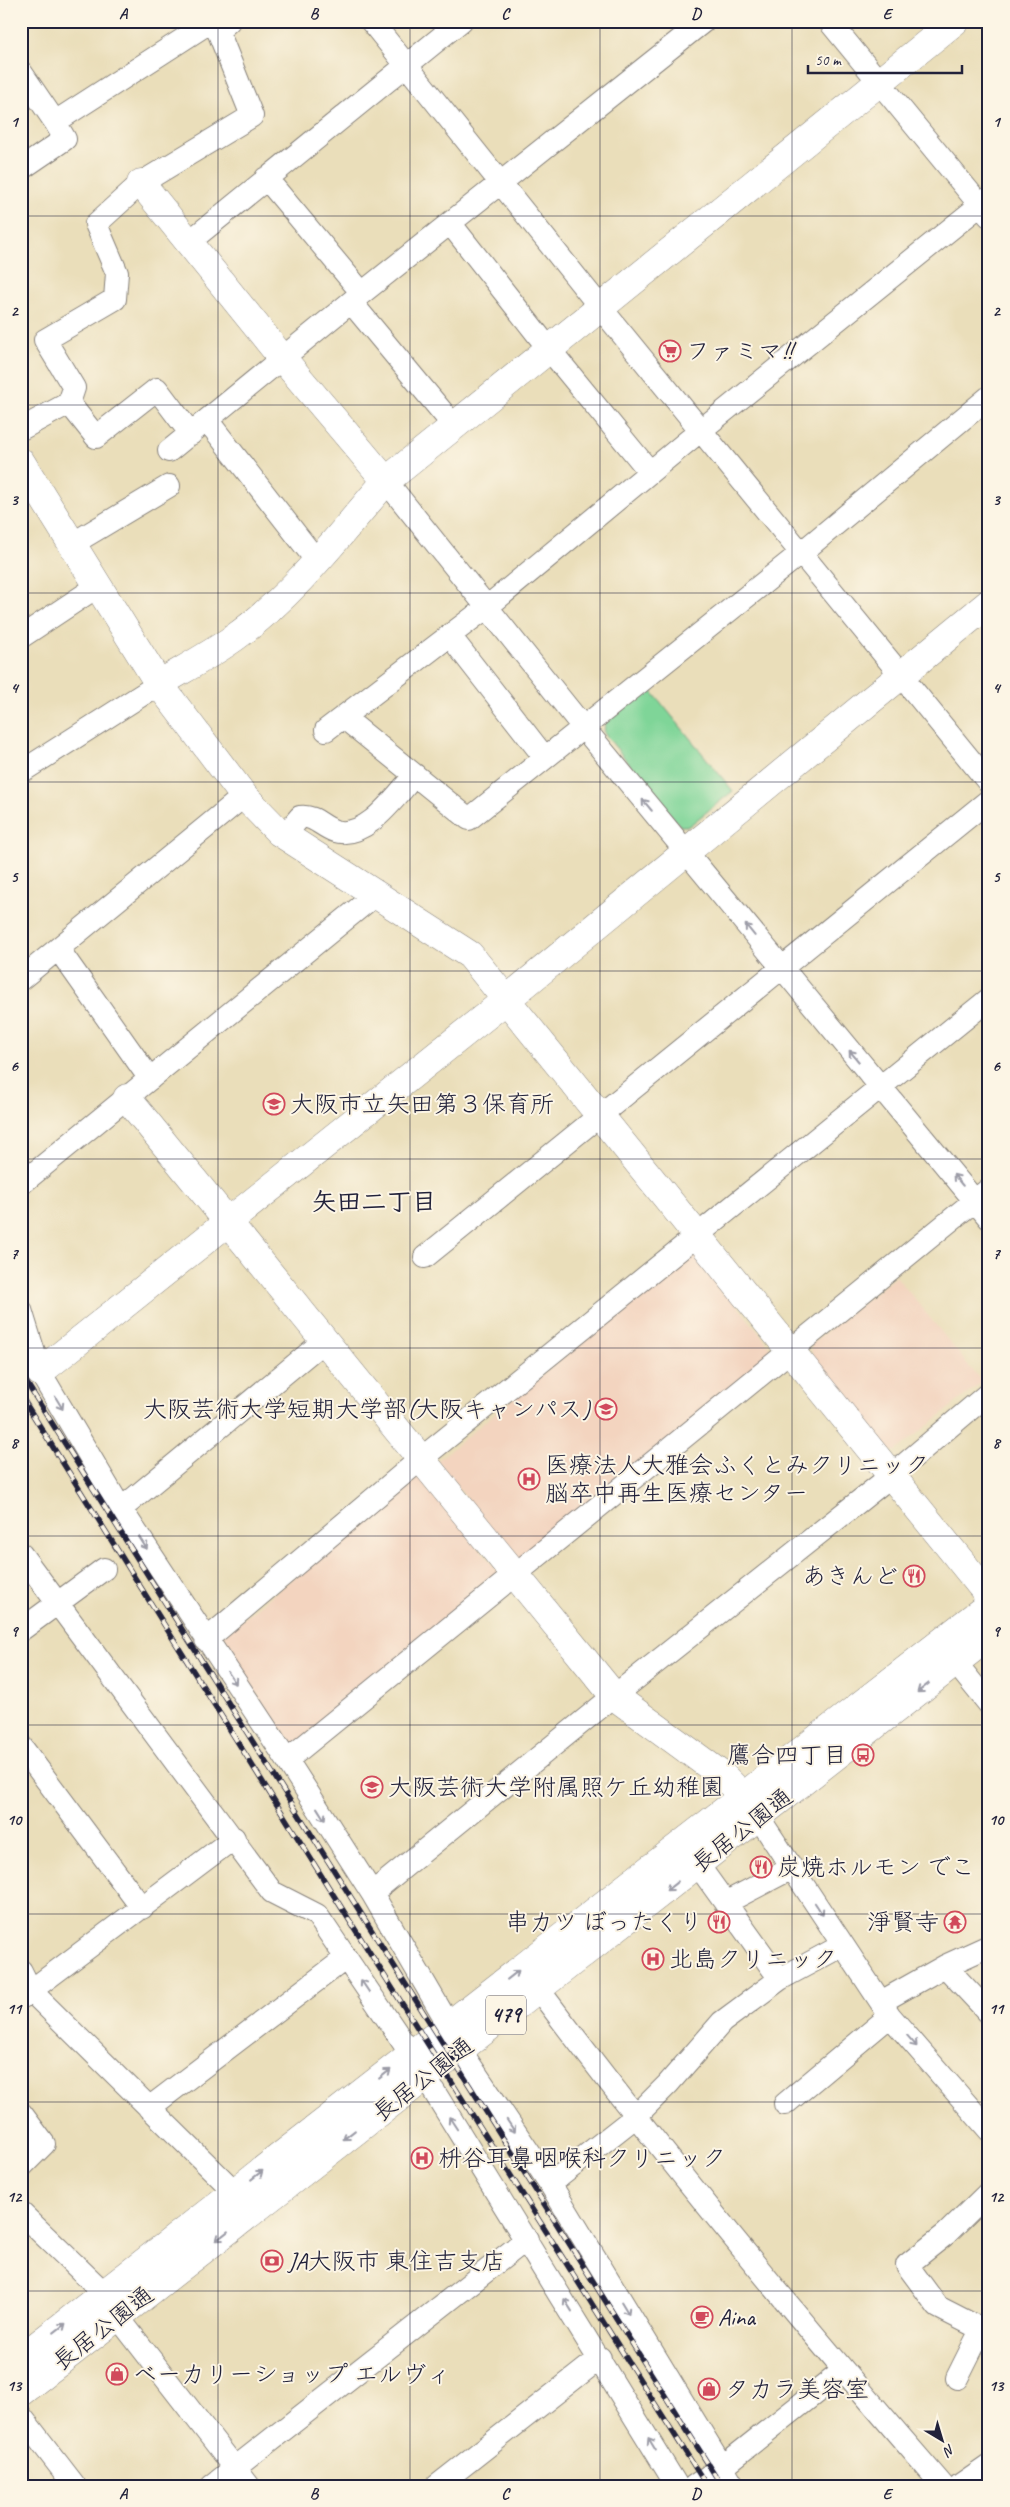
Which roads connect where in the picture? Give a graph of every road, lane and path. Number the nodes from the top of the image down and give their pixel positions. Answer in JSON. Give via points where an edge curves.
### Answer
{"nodes":[{"id":1,"x":371,"y":21,"type":"edge"},
{"id":2,"x":461,"y":21,"type":"edge"},
{"id":3,"x":704,"y":21,"type":"edge"},
{"id":4,"x":829,"y":21,"type":"edge"},
{"id":5,"x":955,"y":21,"type":"edge"},
{"id":6,"x":217,"y":24,"type":"edge"},
{"id":7,"x":407,"y":66,"type":"junction"},
{"id":8,"x":21,"y":72,"type":"edge"},
{"id":9,"x":879,"y":84,"type":"junction"},
{"id":10,"x":55,"y":122,"type":"junction"},
{"id":11,"x":21,"y":168,"type":"edge"},
{"id":12,"x":266,"y":178,"type":"junction"},
{"id":13,"x":141,"y":183,"type":"junction"},
{"id":14,"x":502,"y":184,"type":"junction"},
{"id":15,"x":986,"y":206,"type":"edge"},
{"id":16,"x":450,"y":223,"type":"junction"},
{"id":17,"x":189,"y":242,"type":"junction"},
{"id":18,"x":356,"y":298,"type":"junction"},
{"id":19,"x":600,"y":307,"type":"junction"},
{"id":20,"x":548,"y":349,"type":"junction"},
{"id":21,"x":283,"y":358,"type":"junction"},
{"id":22,"x":989,"y":396,"type":"edge"},
{"id":23,"x":69,"y":403,"type":"junction"},
{"id":24,"x":454,"y":426,"type":"junction"},
{"id":25,"x":199,"y":427,"type":"junction"},
{"id":26,"x":21,"y":429,"type":"edge"},
{"id":27,"x":701,"y":430,"type":"junction"},
{"id":28,"x":169,"y":451,"type":"dead end"},
{"id":29,"x":21,"y":462,"type":"edge"},
{"id":30,"x":650,"y":472,"type":"junction"},
{"id":31,"x":386,"y":481,"type":"junction"},
{"id":32,"x":168,"y":486,"type":"dead end"},
{"id":33,"x":72,"y":544,"type":"junction"},
{"id":34,"x":801,"y":553,"type":"junction"},
{"id":35,"x":316,"y":560,"type":"junction"},
{"id":36,"x":98,"y":586,"type":"junction"},
{"id":37,"x":989,"y":603,"type":"edge"},
{"id":38,"x":487,"y":607,"type":"junction"},
{"id":39,"x":450,"y":636,"type":"junction"},
{"id":40,"x":21,"y":637,"type":"edge"},
{"id":41,"x":900,"y":674,"type":"junction"},
{"id":42,"x":159,"y":684,"type":"junction"},
{"id":43,"x":583,"y":727,"type":"junction"},
{"id":44,"x":546,"y":758,"type":"junction"},
{"id":45,"x":21,"y":772,"type":"edge"},
{"id":46,"x":414,"y":775,"type":"junction"},
{"id":47,"x":989,"y":783,"type":"edge"},
{"id":48,"x":244,"y":796,"type":"junction"},
{"id":49,"x":989,"y":800,"type":"edge"},
{"id":50,"x":284,"y":836,"type":"junction"},
{"id":51,"x":686,"y":851,"type":"junction"},
{"id":52,"x":375,"y":895,"type":"junction"},
{"id":53,"x":59,"y":950,"type":"junction"},
{"id":54,"x":780,"y":968,"type":"junction"},
{"id":55,"x":21,"y":979,"type":"edge"},
{"id":56,"x":989,"y":999,"type":"edge"},
{"id":57,"x":506,"y":1000,"type":"junction"},
{"id":58,"x":150,"y":1080,"type":"junction"},
{"id":59,"x":880,"y":1087,"type":"junction"},
{"id":60,"x":127,"y":1098,"type":"junction"},
{"id":61,"x":600,"y":1114,"type":"junction"},
{"id":62,"x":21,"y":1184,"type":"edge"},
{"id":63,"x":982,"y":1195,"type":"edge"},
{"id":64,"x":989,"y":1218,"type":"edge"},
{"id":65,"x":229,"y":1221,"type":"junction"},
{"id":66,"x":697,"y":1234,"type":"junction"},
{"id":67,"x":425,"y":1257,"type":"dead end"},
{"id":68,"x":21,"y":1310,"type":"edge"},
{"id":69,"x":325,"y":1340,"type":"junction"},
{"id":70,"x":791,"y":1350,"type":"junction"},
{"id":71,"x":40,"y":1372,"type":"junction"},
{"id":72,"x":989,"y":1393,"type":"edge"},
{"id":73,"x":422,"y":1458,"type":"junction"},
{"id":74,"x":891,"y":1476,"type":"junction"},
{"id":75,"x":121,"y":1509,"type":"junction"},
{"id":76,"x":21,"y":1554,"type":"edge"},
{"id":77,"x":104,"y":1568,"type":"dead end"},
{"id":78,"x":515,"y":1573,"type":"junction"},
{"id":79,"x":989,"y":1596,"type":"edge"},
{"id":80,"x":58,"y":1603,"type":"junction"},
{"id":81,"x":989,"y":1605,"type":"edge"},
{"id":82,"x":21,"y":1630,"type":"edge"},
{"id":83,"x":989,"y":1636,"type":"edge"},
{"id":84,"x":206,"y":1640,"type":"junction"},
{"id":85,"x":955,"y":1662,"type":"junction"},
{"id":86,"x":614,"y":1696,"type":"junction"},
{"id":87,"x":989,"y":1704,"type":"edge"},
{"id":88,"x":21,"y":1746,"type":"edge"},
{"id":89,"x":287,"y":1760,"type":"junction"},
{"id":90,"x":743,"y":1796,"type":"junction"},
{"id":91,"x":759,"y":1818,"type":"junction"},
{"id":92,"x":234,"y":1838,"type":"junction"},
{"id":93,"x":698,"y":1865,"type":"junction"},
{"id":94,"x":792,"y":1868,"type":"junction"},
{"id":95,"x":372,"y":1893,"type":"junction"},
{"id":96,"x":725,"y":1903,"type":"junction"},
{"id":97,"x":142,"y":1908,"type":"junction"},
{"id":98,"x":843,"y":1945,"type":"junction"},
{"id":99,"x":989,"y":1946,"type":"edge"},
{"id":100,"x":346,"y":1958,"type":"junction"},
{"id":101,"x":945,"y":1966,"type":"junction"},
{"id":102,"x":780,"y":1979,"type":"junction"},
{"id":103,"x":25,"y":1987,"type":"edge"},
{"id":104,"x":539,"y":1990,"type":"junction"},
{"id":105,"x":885,"y":2009,"type":"junction"},
{"id":106,"x":989,"y":2013,"type":"edge"},
{"id":107,"x":449,"y":2025,"type":"junction"},
{"id":108,"x":460,"y":2050,"type":"junction"},
{"id":109,"x":417,"y":2066,"type":"junction"},
{"id":110,"x":785,"y":2104,"type":"dead end"},
{"id":111,"x":150,"y":2108,"type":"junction"},
{"id":112,"x":21,"y":2113,"type":"edge"},
{"id":113,"x":635,"y":2117,"type":"junction"},
{"id":114,"x":989,"y":2130,"type":"edge"},
{"id":115,"x":21,"y":2167,"type":"edge"},
{"id":116,"x":549,"y":2182,"type":"junction"},
{"id":117,"x":235,"y":2192,"type":"junction"},
{"id":118,"x":989,"y":2192,"type":"edge"},
{"id":119,"x":21,"y":2213,"type":"edge"},
{"id":120,"x":527,"y":2239,"type":"junction"},
{"id":121,"x":104,"y":2293,"type":"junction"},
{"id":122,"x":118,"y":2317,"type":"junction"},
{"id":123,"x":986,"y":2326,"type":"edge"},
{"id":124,"x":21,"y":2358,"type":"edge"},
{"id":125,"x":600,"y":2358,"type":"junction"},
{"id":126,"x":843,"y":2370,"type":"junction"},
{"id":127,"x":957,"y":2378,"type":"dead end"},
{"id":128,"x":21,"y":2392,"type":"edge"},
{"id":129,"x":21,"y":2416,"type":"edge"},
{"id":130,"x":989,"y":2466,"type":"edge"},
{"id":131,"x":235,"y":2467,"type":"junction"},
{"id":132,"x":722,"y":2467,"type":"junction"},
{"id":133,"x":75,"y":2486,"type":"edge"},
{"id":134,"x":212,"y":2486,"type":"edge"},
{"id":135,"x":249,"y":2486,"type":"edge"},
{"id":136,"x":437,"y":2486,"type":"edge"},
{"id":137,"x":677,"y":2486,"type":"edge"},
{"id":138,"x":694,"y":2486,"type":"edge"},
{"id":139,"x":734,"y":2486,"type":"edge"},
{"id":140,"x":943,"y":2486,"type":"edge"},
{"id":141,"x":960,"y":2486,"type":"edge"}],
"edges":[{"from":1,"to":7,"type":"street"},
{"from":2,"to":7,"type":"street"},
{"from":3,"to":14,"type":"street"},
{"from":4,"to":9,"type":"street"},
{"from":5,"to":9,"type":"main road"},
{"from":6,"to":10,"type":"street"},
{"from":6,"to":13,"type":"street","via":[[252,116]]},
{"from":7,"to":12,"type":"street"},
{"from":7,"to":14,"type":"street"},
{"from":8,"to":10,"type":"street"},
{"from":9,"to":15,"type":"street"},
{"from":9,"to":19,"type":"main road"},
{"from":10,"to":11,"type":"street","via":[[65,140]]},
{"from":12,"to":17,"type":"street"},
{"from":12,"to":18,"type":"street"},
{"from":13,"to":17,"type":"main road"},
{"from":13,"to":23,"type":"street","via":[[96,224],[117,273],[115,299],[45,340],[74,388]]},
{"from":14,"to":16,"type":"street"},
{"from":14,"to":19,"type":"street"},
{"from":15,"to":27,"type":"street"},
{"from":16,"to":18,"type":"street"},
{"from":16,"to":20,"type":"street"},
{"from":17,"to":21,"type":"main road"},
{"from":18,"to":21,"type":"street"},
{"from":18,"to":24,"type":"street"},
{"from":19,"to":20,"type":"main road"},
{"from":19,"to":27,"type":"street"},
{"from":20,"to":24,"type":"main road"},
{"from":20,"to":30,"type":"street"},
{"from":21,"to":25,"type":"street"},
{"from":21,"to":31,"type":"main road"},
{"from":22,"to":34,"type":"street"},
{"from":23,"to":25,"type":"street","via":[[96,436],[157,389]]},
{"from":23,"to":26,"type":"street"},
{"from":24,"to":31,"type":"main road"},
{"from":25,"to":28,"type":"street"},
{"from":25,"to":35,"type":"street"},
{"from":27,"to":30,"type":"street"},
{"from":27,"to":34,"type":"street"},
{"from":29,"to":33,"type":"main road"},
{"from":30,"to":38,"type":"street"},
{"from":31,"to":35,"type":"main road"},
{"from":31,"to":38,"type":"street"},
{"from":32,"to":33,"type":"street"},
{"from":33,"to":36,"type":"main road"},
{"from":34,"to":41,"type":"street"},
{"from":34,"to":43,"type":"street"},
{"from":35,"to":42,"type":"main road","via":[[234,638]]},
{"from":36,"to":40,"type":"street"},
{"from":36,"to":42,"type":"main road"},
{"from":37,"to":41,"type":"main road"},
{"from":38,"to":39,"type":"street"},
{"from":38,"to":43,"type":"street"},
{"from":39,"to":44,"type":"street"},
{"from":39,"to":46,"type":"street","via":[[334,723]]},
{"from":41,"to":47,"type":"street"},
{"from":41,"to":51,"type":"main road"},
{"from":42,"to":45,"type":"street"},
{"from":42,"to":48,"type":"main road"},
{"from":43,"to":44,"type":"street"},
{"from":51,"to":43,"type":"street","one_way":true},
{"from":44,"to":46,"type":"street","via":[[469,819]]},
{"from":46,"to":50,"type":"street","via":[[369,824],[356,831],[336,831],[308,816],[300,817]]},
{"from":48,"to":50,"type":"main road"},
{"from":48,"to":53,"type":"street"},
{"from":49,"to":54,"type":"street"},
{"from":50,"to":52,"type":"main road"},
{"from":54,"to":51,"type":"street","one_way":true},
{"from":51,"to":57,"type":"main road"},
{"from":52,"to":57,"type":"main road","via":[[470,955]]},
{"from":52,"to":58,"type":"street"},
{"from":53,"to":55,"type":"street"},
{"from":53,"to":58,"type":"street"},
{"from":59,"to":54,"type":"street","one_way":true},
{"from":54,"to":61,"type":"street"},
{"from":56,"to":59,"type":"street"},
{"from":57,"to":61,"type":"main road"},
{"from":57,"to":65,"type":"main road"},
{"from":58,"to":60,"type":"street"},
{"from":63,"to":59,"type":"street","one_way":true},
{"from":59,"to":66,"type":"street"},
{"from":60,"to":62,"type":"street"},
{"from":60,"to":65,"type":"main road"},
{"from":61,"to":66,"type":"main road"},
{"from":61,"to":67,"type":"street"},
{"from":63,"to":64,"type":"street"},
{"from":63,"to":70,"type":"street"},
{"from":65,"to":69,"type":"main road"},
{"from":65,"to":71,"type":"main road"},
{"from":66,"to":70,"type":"main road"},
{"from":66,"to":73,"type":"street"},
{"from":68,"to":71,"type":"street"},
{"from":69,"to":73,"type":"main road"},
{"from":69,"to":75,"type":"street"},
{"from":70,"to":74,"type":"main road"},
{"from":70,"to":78,"type":"street"},
{"from":71,"to":75,"type":"street","one_way":true},
{"from":72,"to":74,"type":"street"},
{"from":73,"to":78,"type":"main road"},
{"from":73,"to":84,"type":"street"},
{"from":74,"to":79,"type":"main road"},
{"from":74,"to":86,"type":"street"},
{"from":75,"to":84,"type":"street","one_way":true},
{"from":76,"to":80,"type":"street"},
{"from":77,"to":80,"type":"street"},
{"from":78,"to":86,"type":"main road"},
{"from":78,"to":89,"type":"street"},
{"from":80,"to":82,"type":"street"},
{"from":80,"to":92,"type":"street"},
{"from":81,"to":90,"type":"main road","name":"長居公園通","number":"479"},
{"from":83,"to":85,"type":"main road","name":"長居公園通","number":"479"},
{"from":84,"to":89,"type":"street","one_way":true},
{"from":85,"to":87,"type":"street"},
{"from":85,"to":91,"type":"main road","name":"長居公園通","number":"479","one_way":true},
{"from":86,"to":90,"type":"main road","via":[[723,1776]]},
{"from":86,"to":95,"type":"street"},
{"from":88,"to":97,"type":"street"},
{"from":89,"to":95,"type":"street","one_way":true},
{"from":90,"to":91,"type":"main road"},
{"from":107,"to":90,"type":"main road","name":"長居公園通","number":"479","one_way":true},
{"from":91,"to":93,"type":"main road","name":"長居公園通","number":"479"},
{"from":91,"to":94,"type":"street"},
{"from":92,"to":97,"type":"street"},
{"from":92,"to":100,"type":"street","via":[[272,1892],[317,1915]]},
{"from":93,"to":96,"type":"street"},
{"from":93,"to":104,"type":"main road","name":"長居公園通","number":"479","one_way":true},
{"from":94,"to":96,"type":"street"},
{"from":94,"to":98,"type":"street","one_way":true},
{"from":95,"to":107,"type":"street"},
{"from":96,"to":102,"type":"street"},
{"from":97,"to":103,"type":"street"},
{"from":98,"to":102,"type":"street"},
{"from":98,"to":105,"type":"street"},
{"from":99,"to":101,"type":"street"},
{"from":109,"to":100,"type":"street","one_way":true},
{"from":100,"to":111,"type":"street"},
{"from":101,"to":105,"type":"street"},
{"from":101,"to":106,"type":"street"},
{"from":102,"to":113,"type":"street","via":[[722,2022]]},
{"from":103,"to":111,"type":"street"},
{"from":104,"to":108,"type":"main road","name":"長居公園通","number":"479"},
{"from":104,"to":113,"type":"street"},
{"from":105,"to":110,"type":"street"},
{"from":105,"to":114,"type":"street","one_way":true},
{"from":107,"to":108,"type":"street"},
{"from":107,"to":109,"type":"main road","name":"長居公園通","number":"479"},
{"from":108,"to":109,"type":"main road","name":"長居公園通","number":"479"},
{"from":108,"to":116,"type":"street","one_way":true},
{"from":117,"to":109,"type":"main road","name":"長居公園通","number":"479","one_way":true},
{"from":120,"to":109,"type":"street","one_way":true},
{"from":109,"to":122,"type":"main road","name":"長居公園通","number":"479","one_way":true},
{"from":111,"to":117,"type":"street"},
{"from":112,"to":115,"type":"street","via":[[44,2144]]},
{"from":113,"to":116,"type":"street"},
{"from":113,"to":126,"type":"street"},
{"from":116,"to":132,"type":"street","one_way":true},
{"from":117,"to":121,"type":"main road","name":"長居公園通","number":"479"},
{"from":118,"to":123,"type":"street","via":[[946,2234],[907,2265],[938,2307]]},
{"from":119,"to":121,"type":"street"},
{"from":125,"to":120,"type":"street","one_way":true},
{"from":120,"to":131,"type":"street"},
{"from":124,"to":121,"type":"main road","name":"長居公園通","number":"479","one_way":true},
{"from":122,"to":128,"type":"main road","name":"長居公園通","number":"479"},
{"from":122,"to":131,"type":"street"},
{"from":123,"to":127,"type":"street"},
{"from":125,"to":136,"type":"street"},
{"from":137,"to":125,"type":"street","one_way":true},
{"from":126,"to":132,"type":"street"},
{"from":126,"to":140,"type":"street"},
{"from":129,"to":133,"type":"street"},
{"from":130,"to":141,"type":"street"},
{"from":131,"to":134,"type":"street"},
{"from":131,"to":135,"type":"street"},
{"from":132,"to":138,"type":"street"},
{"from":132,"to":139,"type":"street"}]}
